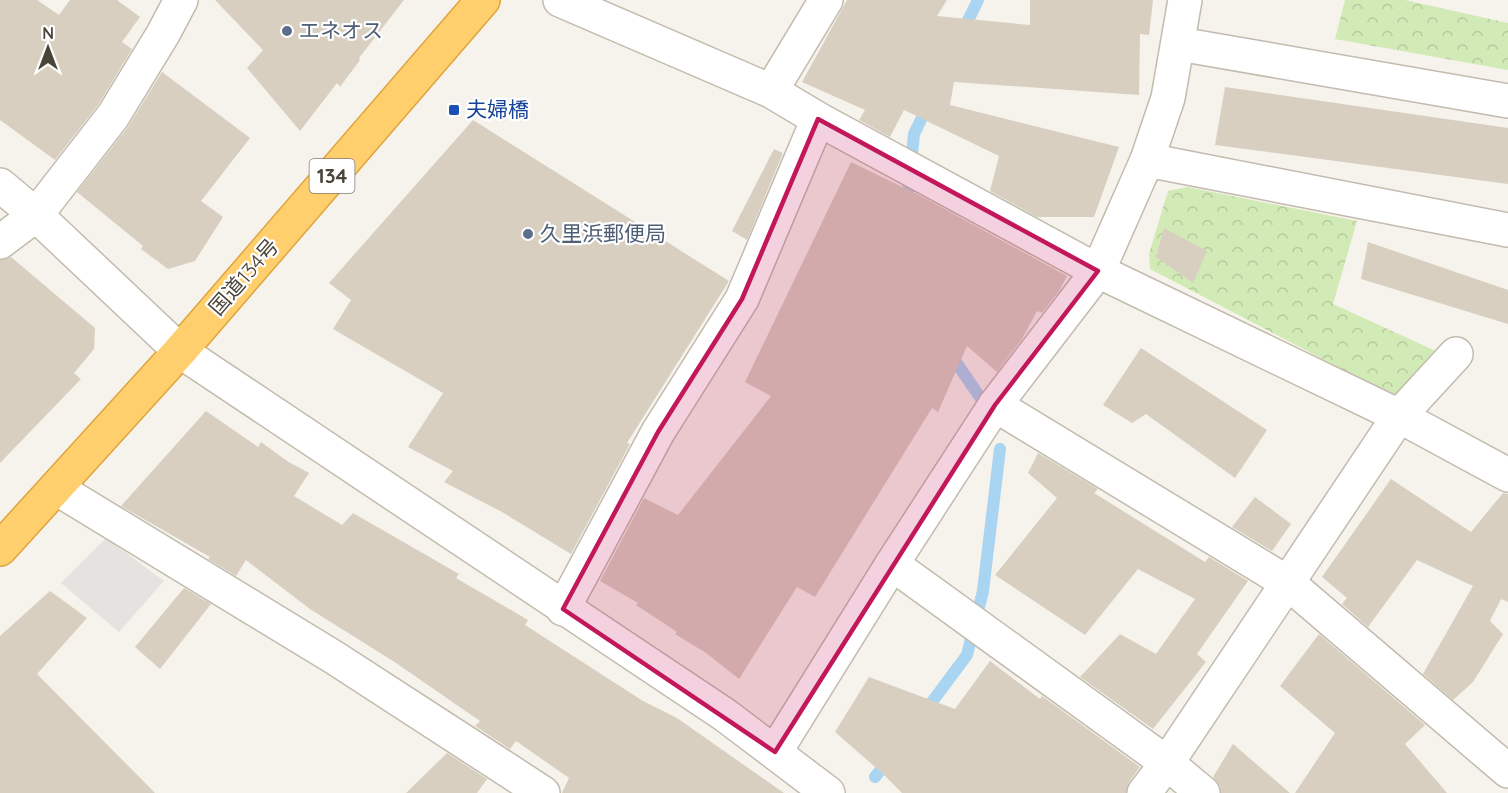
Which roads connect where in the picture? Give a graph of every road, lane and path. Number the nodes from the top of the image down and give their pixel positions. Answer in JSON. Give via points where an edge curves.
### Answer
{"nodes":[{"id":1,"x":181,"y":0,"type":"edge"},
{"id":2,"x":483,"y":0,"type":"edge"},
{"id":3,"x":560,"y":0,"type":"edge"},
{"id":4,"x":826,"y":0,"type":"edge"},
{"id":5,"x":1185,"y":0,"type":"edge"},
{"id":6,"x":1179,"y":45,"type":"junction"},
{"id":7,"x":771,"y":91,"type":"junction"},
{"id":8,"x":1508,"y":101,"type":"edge"},
{"id":9,"x":818,"y":119,"type":"junction"},
{"id":10,"x":1147,"y":160,"type":"junction"},
{"id":11,"x":0,"y":185,"type":"edge"},
{"id":12,"x":36,"y":215,"type":"junction"},
{"id":13,"x":1508,"y":230,"type":"edge"},
{"id":14,"x":0,"y":242,"type":"edge"},
{"id":15,"x":1098,"y":271,"type":"junction"},
{"id":16,"x":180,"y":351,"type":"junction"},
{"id":17,"x":1456,"y":354,"type":"dead end"},
{"id":18,"x":995,"y":405,"type":"junction"},
{"id":19,"x":1399,"y":417,"type":"junction"},
{"id":20,"x":1508,"y":475,"type":"edge"},
{"id":21,"x":56,"y":488,"type":"junction"},
{"id":22,"x":0,"y":549,"type":"edge"},
{"id":23,"x":892,"y":564,"type":"junction"},
{"id":24,"x":1288,"y":583,"type":"junction"},
{"id":25,"x":563,"y":609,"type":"junction"},
{"id":26,"x":775,"y":752,"type":"junction"},
{"id":27,"x":1167,"y":763,"type":"junction"},
{"id":28,"x":1508,"y":771,"type":"edge"},
{"id":29,"x":543,"y":793,"type":"edge"},
{"id":30,"x":828,"y":793,"type":"edge"},
{"id":31,"x":1144,"y":793,"type":"edge"},
{"id":32,"x":1203,"y":793,"type":"edge"}],
"edges":[{"from":1,"to":12,"type":"street","via":[[113,116]]},
{"from":2,"to":16,"type":"highway","name":"国道134号","number":"134"},
{"from":3,"to":7,"type":"street"},
{"from":4,"to":7,"type":"street"},
{"from":5,"to":6,"type":"street"},
{"from":6,"to":8,"type":"street"},
{"from":6,"to":10,"type":"street","via":[[1168,98]]},
{"from":7,"to":9,"type":"street"},
{"from":9,"to":15,"type":"street"},
{"from":9,"to":25,"type":"street","via":[[742,299],[658,432]]},
{"from":10,"to":13,"type":"street"},
{"from":10,"to":15,"type":"street"},
{"from":11,"to":12,"type":"street"},
{"from":12,"to":14,"type":"street"},
{"from":12,"to":16,"type":"street"},
{"from":15,"to":18,"type":"street"},
{"from":15,"to":19,"type":"street"},
{"from":16,"to":21,"type":"highway","name":"国道134号","number":"134"},
{"from":16,"to":25,"type":"street"},
{"from":17,"to":19,"type":"street"},
{"from":18,"to":23,"type":"street"},
{"from":18,"to":24,"type":"street"},
{"from":19,"to":20,"type":"street"},
{"from":19,"to":24,"type":"street"},
{"from":21,"to":22,"type":"highway","name":"国道134号","number":"134"},
{"from":21,"to":29,"type":"street","via":[[334,658]]},
{"from":23,"to":26,"type":"street"},
{"from":23,"to":27,"type":"street"},
{"from":24,"to":27,"type":"street"},
{"from":24,"to":28,"type":"street"},
{"from":25,"to":26,"type":"street"},
{"from":26,"to":30,"type":"street"},
{"from":27,"to":31,"type":"street"},
{"from":27,"to":32,"type":"street"}]}
